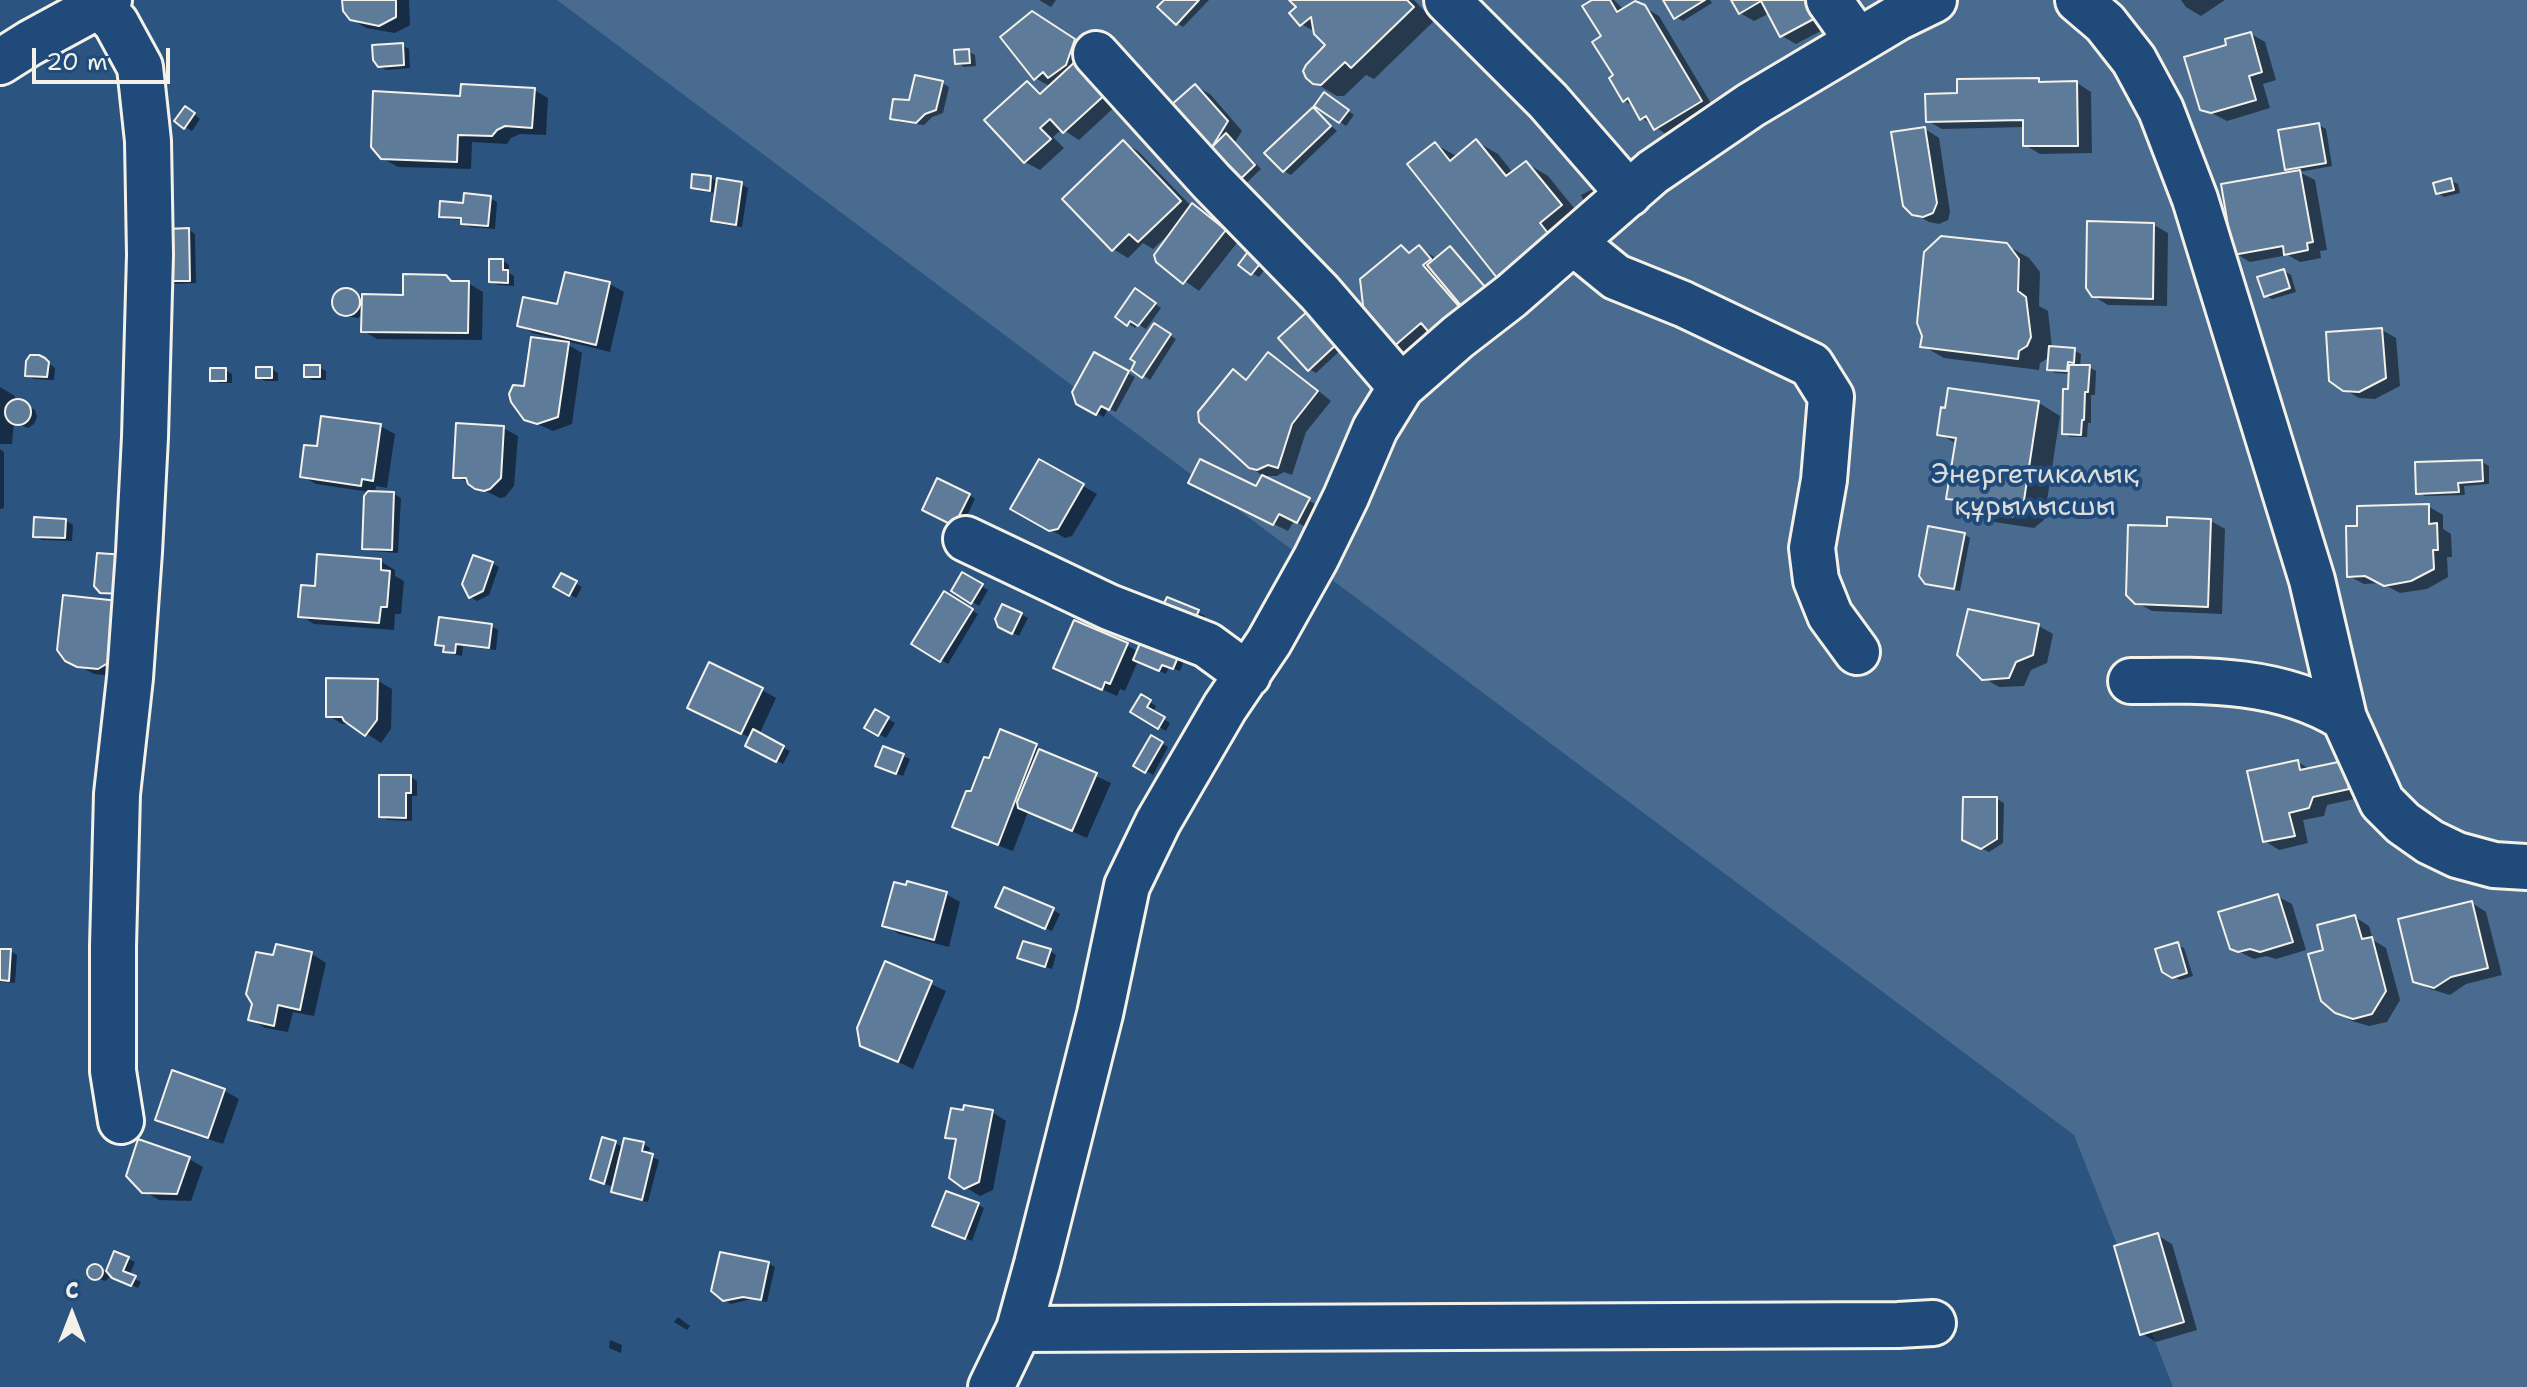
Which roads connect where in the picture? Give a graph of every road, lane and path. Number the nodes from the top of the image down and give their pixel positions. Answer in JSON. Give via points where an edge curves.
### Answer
{"nodes":[{"id":1,"x":1447,"y":0,"type":"edge"},
{"id":2,"x":1829,"y":0,"type":"edge"},
{"id":3,"x":1934,"y":0,"type":"edge"},
{"id":4,"x":2079,"y":0,"type":"edge"},
{"id":5,"x":104,"y":3,"type":"edge"},
{"id":6,"x":1858,"y":41,"type":"junction"},
{"id":7,"x":1096,"y":54,"type":"dead end"},
{"id":8,"x":0,"y":62,"type":"edge"},
{"id":9,"x":1629,"y":194,"type":"junction"},
{"id":10,"x":1573,"y":242,"type":"junction"},
{"id":11,"x":1401,"y":387,"type":"junction"},
{"id":12,"x":966,"y":539,"type":"dead end"},
{"id":13,"x":1857,"y":652,"type":"dead end"},
{"id":14,"x":1248,"y":675,"type":"junction"},
{"id":15,"x":2131,"y":681,"type":"dead end"},
{"id":16,"x":2344,"y":718,"type":"junction"},
{"id":17,"x":2527,"y":867,"type":"edge"},
{"id":18,"x":121,"y":1121,"type":"dead end"},
{"id":19,"x":1933,"y":1323,"type":"dead end"},
{"id":20,"x":1019,"y":1329,"type":"junction"},
{"id":21,"x":991,"y":1387,"type":"edge"}],
"edges":[{"from":1,"to":9,"type":"street","via":[[1548,101]]},
{"from":2,"to":6,"type":"street"},
{"from":3,"to":6,"type":"street"},
{"from":4,"to":16,"type":"street","via":[[2134,60],[2161,110],[2195,199],[2312,580]]},
{"from":5,"to":8,"type":"street"},
{"from":5,"to":18,"type":"street","via":[[140,67],[148,141],[150,255],[139,552],[117,794],[113,1071]]},
{"from":6,"to":9,"type":"street","via":[[1751,105]]},
{"from":7,"to":11,"type":"street"},
{"from":9,"to":10,"type":"street"},
{"from":10,"to":11,"type":"street"},
{"from":10,"to":13,"type":"street","via":[[1616,277],[1811,365],[1831,397],[1812,548],[1816,580],[1830,615]]},
{"from":11,"to":14,"type":"street","via":[[1375,429],[1316,558]]},
{"from":12,"to":14,"type":"street","via":[[1109,607],[1207,645]]},
{"from":14,"to":20,"type":"street","via":[[1166,809],[1127,886],[1100,1014]]},
{"from":15,"to":16,"type":"street","via":[[2212,680],[2270,688],[2323,704]]},
{"from":16,"to":17,"type":"street","via":[[2382,802],[2403,823],[2457,855]]},
{"from":19,"to":20,"type":"street"},
{"from":20,"to":21,"type":"street"}]}
